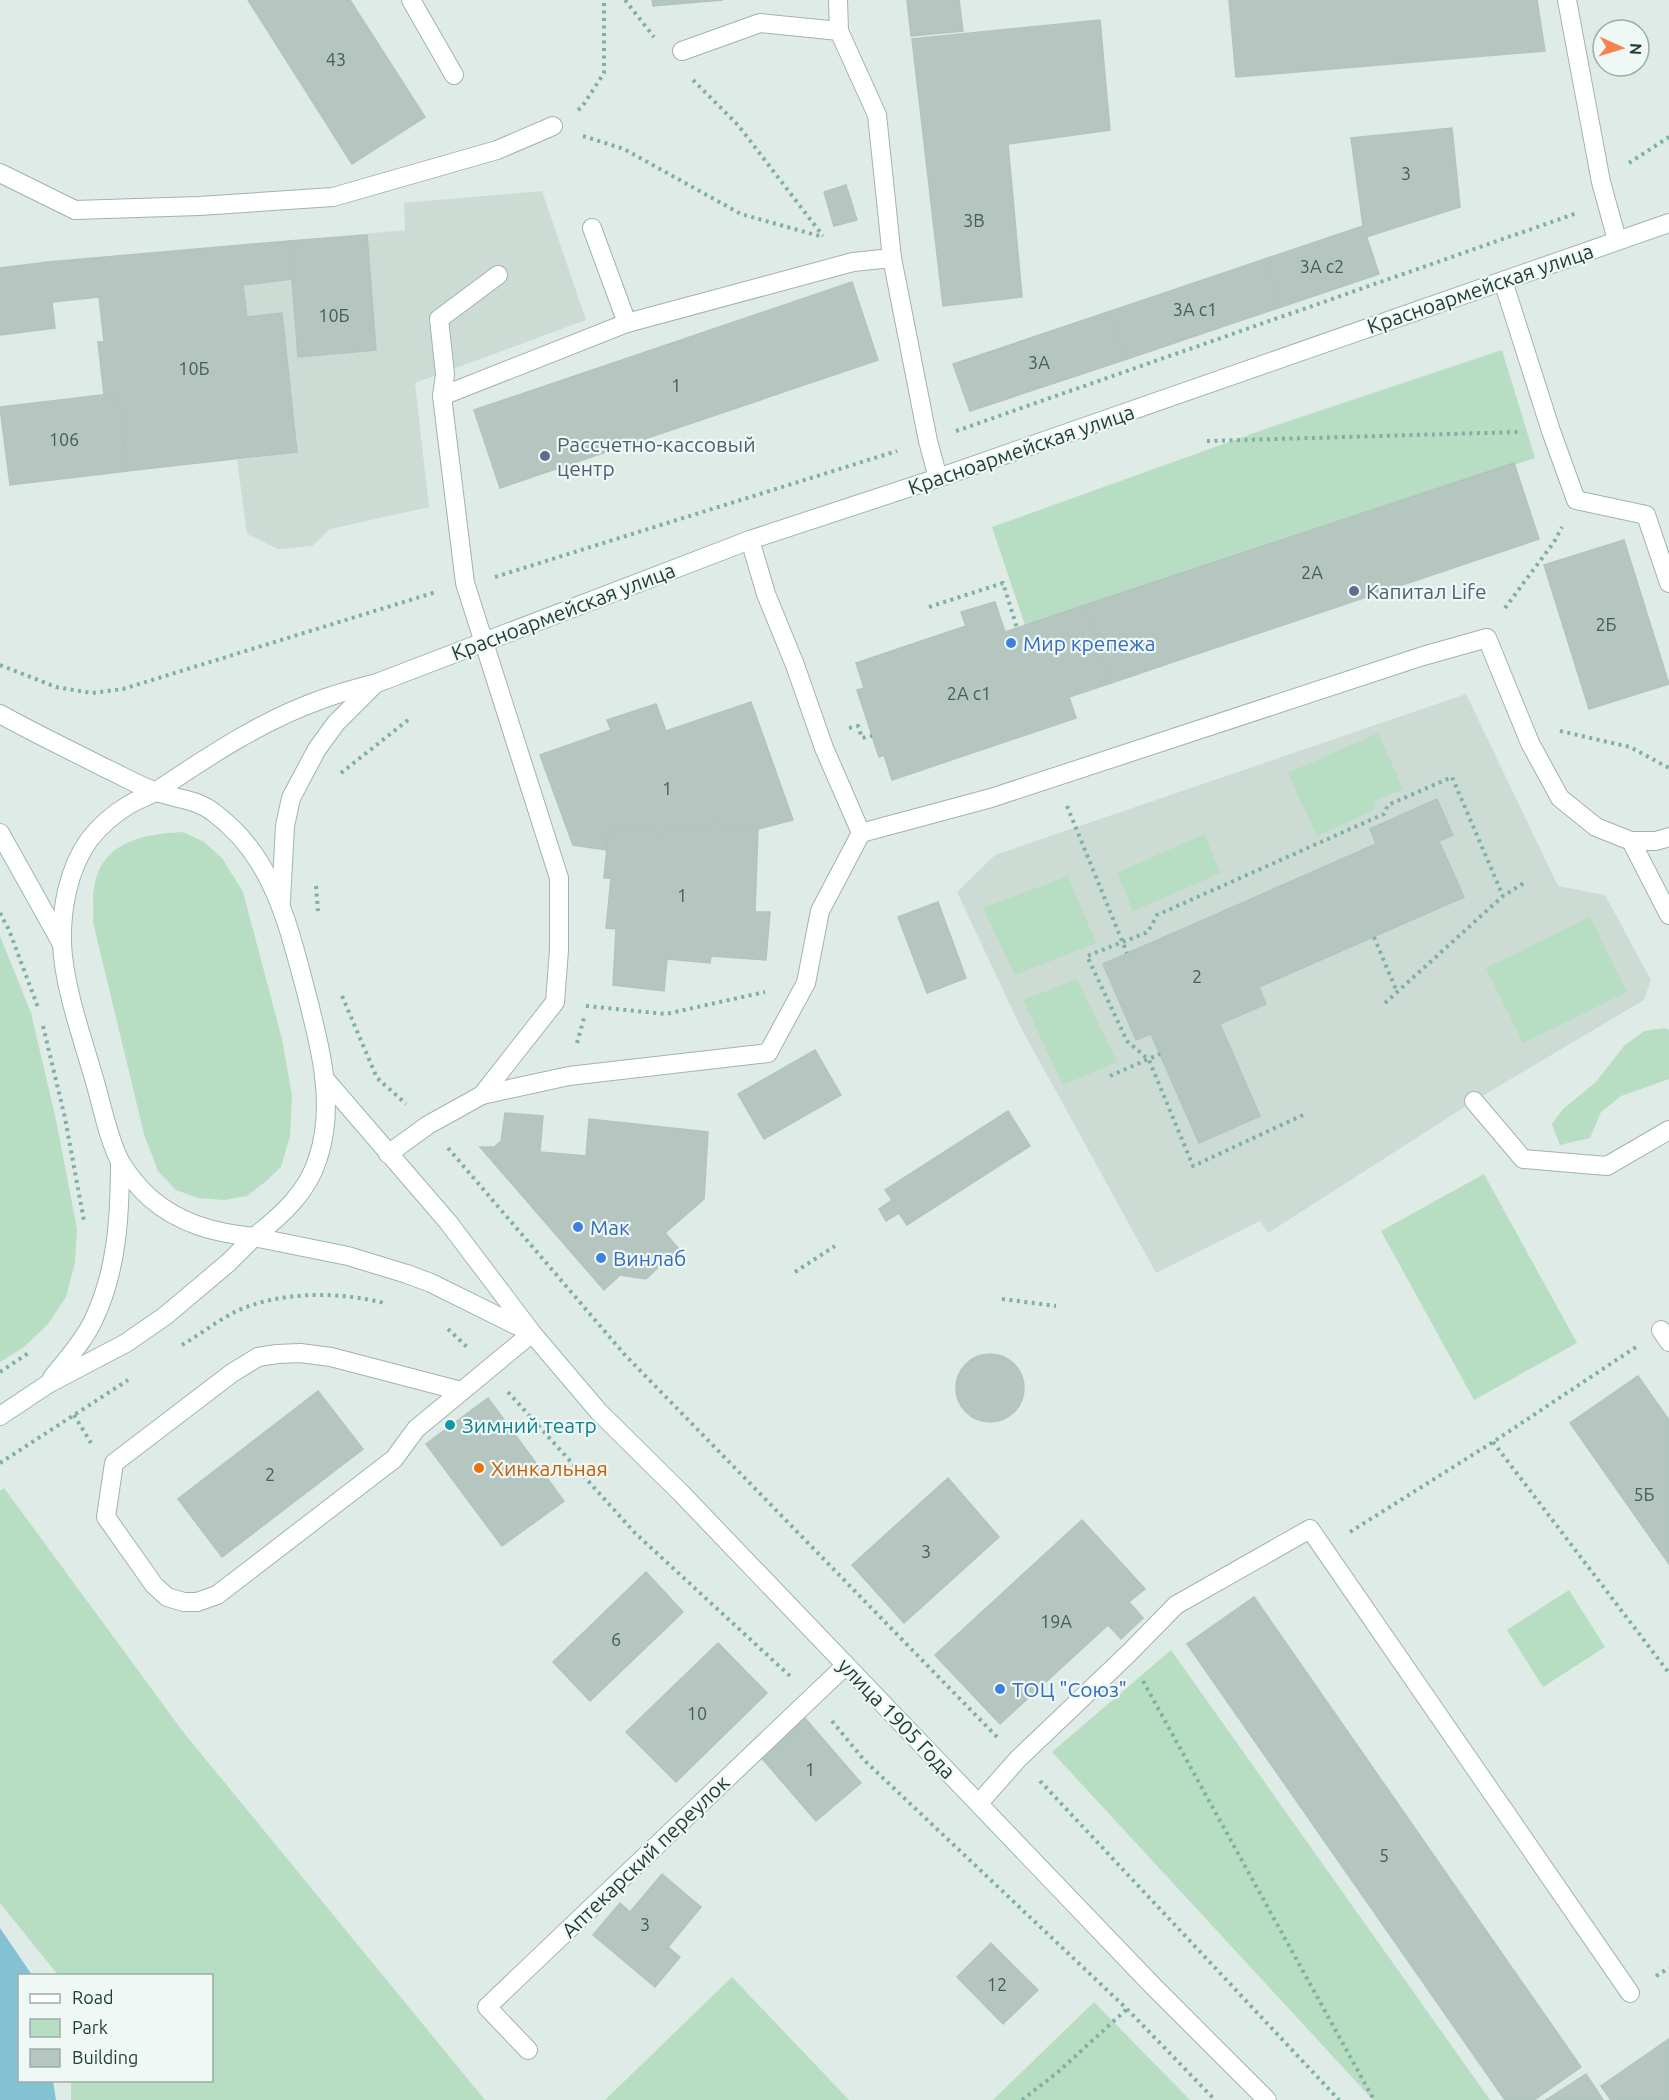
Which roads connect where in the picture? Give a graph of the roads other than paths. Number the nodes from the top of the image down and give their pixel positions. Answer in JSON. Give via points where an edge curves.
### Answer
{"nodes":[{"id":1,"x":411,"y":0,"type":"edge"},
{"id":2,"x":838,"y":0,"type":"edge"},
{"id":3,"x":1567,"y":0,"type":"edge"},
{"id":4,"x":839,"y":31,"type":"junction"},
{"id":5,"x":682,"y":51,"type":"dead end"},
{"id":6,"x":454,"y":75,"type":"dead end"},
{"id":7,"x":553,"y":126,"type":"road end"},
{"id":8,"x":0,"y":173,"type":"edge"},
{"id":9,"x":1669,"y":223,"type":"edge"},
{"id":10,"x":592,"y":228,"type":"dead end"},
{"id":11,"x":1617,"y":240,"type":"junction"},
{"id":12,"x":892,"y":258,"type":"junction"},
{"id":13,"x":498,"y":275,"type":"dead end"},
{"id":14,"x":1503,"y":281,"type":"junction"},
{"id":15,"x":627,"y":323,"type":"junction"},
{"id":16,"x":442,"y":396,"type":"junction"},
{"id":17,"x":938,"y":478,"type":"junction"},
{"id":18,"x":750,"y":540,"type":"junction"},
{"id":19,"x":1669,"y":583,"type":"edge"},
{"id":20,"x":483,"y":641,"type":"junction"},
{"id":21,"x":376,"y":683,"type":"junction"},
{"id":22,"x":0,"y":714,"type":"edge"},
{"id":23,"x":155,"y":792,"type":"junction"},
{"id":24,"x":0,"y":833,"type":"edge"},
{"id":25,"x":861,"y":833,"type":"junction"},
{"id":26,"x":1669,"y":837,"type":"edge"},
{"id":27,"x":1631,"y":841,"type":"junction"},
{"id":28,"x":281,"y":903,"type":"junction"},
{"id":29,"x":1669,"y":915,"type":"edge"},
{"id":30,"x":62,"y":945,"type":"junction"},
{"id":31,"x":324,"y":1078,"type":"junction"},
{"id":32,"x":482,"y":1095,"type":"junction"},
{"id":33,"x":1474,"y":1101,"type":"dead end"},
{"id":34,"x":1669,"y":1130,"type":"edge"},
{"id":35,"x":388,"y":1154,"type":"junction"},
{"id":36,"x":120,"y":1162,"type":"junction"},
{"id":37,"x":254,"y":1237,"type":"junction"},
{"id":38,"x":532,"y":1333,"type":"junction"},
{"id":39,"x":48,"y":1384,"type":"junction"},
{"id":40,"x":460,"y":1392,"type":"junction"},
{"id":41,"x":0,"y":1416,"type":"edge"},
{"id":42,"x":846,"y":1665,"type":"junction"},
{"id":43,"x":979,"y":1803,"type":"junction"},
{"id":44,"x":1630,"y":1993,"type":"dead end"},
{"id":45,"x":528,"y":2049,"type":"dead end"},
{"id":46,"x":1267,"y":2100,"type":"edge"}],
"edges":[{"from":1,"to":6,"type":"street"},
{"from":2,"to":4,"type":"street"},
{"from":3,"to":11,"type":"street","via":[[1601,182]]},
{"from":4,"to":5,"type":"street","via":[[760,23]]},
{"from":4,"to":12,"type":"street","via":[[877,115]]},
{"from":7,"to":8,"type":"street","via":[[497,150],[333,197],[75,210]]},
{"from":9,"to":11,"type":"street","name":"Красноармейская улица"},
{"from":10,"to":15,"type":"street"},
{"from":11,"to":14,"type":"street","name":"Красноармейская улица"},
{"from":12,"to":15,"type":"street","via":[[853,262]]},
{"from":12,"to":17,"type":"street"},
{"from":13,"to":16,"type":"street","via":[[439,319],[445,374]]},
{"from":14,"to":17,"type":"street","name":"Красноармейская улица"},
{"from":14,"to":19,"type":"street","via":[[1576,500],[1646,515]]},
{"from":15,"to":16,"type":"street"},
{"from":16,"to":20,"type":"street","via":[[465,583]]},
{"from":17,"to":18,"type":"street","name":"Красноармейская улица"},
{"from":18,"to":20,"type":"street","name":"Красноармейская улица"},
{"from":18,"to":25,"type":"street","via":[[766,594],[824,748]]},
{"from":20,"to":21,"type":"street","name":"Красноармейская улица"},
{"from":20,"to":32,"type":"street","via":[[559,878],[559,950],[555,1002]]},
{"from":21,"to":23,"type":"street","name":"Красноармейская улица","via":[[320,699],[275,718],[220,748]]},
{"from":21,"to":28,"type":"street","via":[[336,723],[291,798],[285,826]]},
{"from":22,"to":23,"type":"street"},
{"from":23,"to":28,"type":"street","via":[[192,800],[218,816],[248,845]]},
{"from":23,"to":30,"type":"street","name":"Красноармейская улица","via":[[129,805],[88,840],[65,898]]},
{"from":24,"to":30,"type":"street"},
{"from":25,"to":27,"type":"street","via":[[991,798],[1487,638],[1530,743],[1560,798],[1596,827]]},
{"from":25,"to":32,"type":"street","via":[[820,910],[806,983],[768,1053],[569,1076]]},
{"from":26,"to":27,"type":"street"},
{"from":27,"to":29,"type":"street"},
{"from":28,"to":31,"type":"street"},
{"from":30,"to":36,"type":"street","via":[[78,1025]]},
{"from":31,"to":35,"type":"street","name":"улица 1905 Года"},
{"from":31,"to":37,"type":"street","via":[[326,1115],[319,1158],[291,1204]]},
{"from":32,"to":35,"type":"street","via":[[428,1125]]},
{"from":33,"to":34,"type":"street","via":[[1523,1159],[1607,1166]]},
{"from":35,"to":38,"type":"street","name":"улица 1905 Года","via":[[448,1222]]},
{"from":36,"to":37,"type":"street","via":[[148,1197],[181,1220],[208,1230]]},
{"from":36,"to":39,"type":"street","via":[[117,1237],[102,1300],[80,1342]]},
{"from":37,"to":38,"type":"street","via":[[348,1256],[423,1280]]},
{"from":37,"to":39,"type":"street","via":[[165,1316],[126,1343]]},
{"from":38,"to":40,"type":"street"},
{"from":38,"to":42,"type":"street","name":"улица 1905 Года","via":[[599,1412]]},
{"from":39,"to":41,"type":"street"},
{"from":40,"to":40,"type":"street","via":[[416,1429],[394,1459],[217,1595],[197,1602],[167,1597],[105,1517],[114,1463],[231,1373],[258,1358],[300,1353],[331,1357]]},
{"from":42,"to":43,"type":"street","name":"улица 1905 Года"},
{"from":42,"to":45,"type":"street","name":"Аптекарский переулок","via":[[487,2007]]},
{"from":43,"to":44,"type":"street","via":[[1018,1759],[1176,1605],[1310,1529]]},
{"from":43,"to":46,"type":"street","name":"улица 1905 Года"}]}
